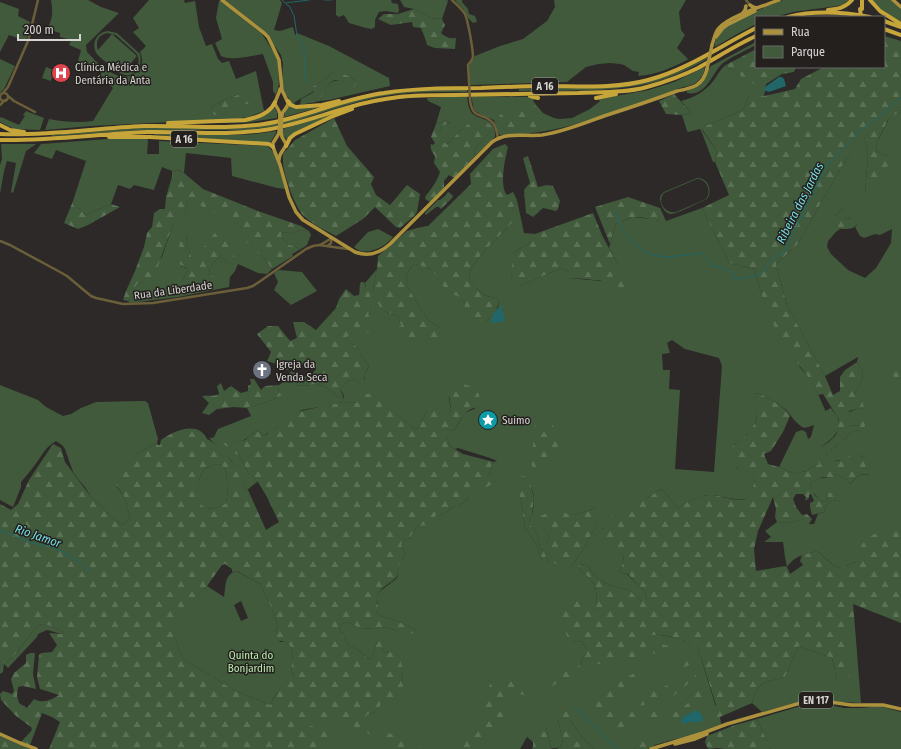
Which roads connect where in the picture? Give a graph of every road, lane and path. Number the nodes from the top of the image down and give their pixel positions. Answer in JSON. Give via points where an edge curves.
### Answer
{"nodes":[{"id":1,"x":38,"y":0,"type":"edge"},
{"id":2,"x":222,"y":0,"type":"edge"},
{"id":3,"x":452,"y":0,"type":"edge"},
{"id":4,"x":745,"y":0,"type":"edge"},
{"id":5,"x":778,"y":0,"type":"edge"},
{"id":6,"x":852,"y":0,"type":"edge"},
{"id":7,"x":861,"y":0,"type":"edge"},
{"id":8,"x":870,"y":0,"type":"edge"},
{"id":9,"x":893,"y":0,"type":"edge"},
{"id":10,"x":772,"y":3,"type":"junction"},
{"id":11,"x":748,"y":5,"type":"junction"},
{"id":12,"x":901,"y":7,"type":"edge"},
{"id":13,"x":758,"y":8,"type":"junction"},
{"id":14,"x":751,"y":12,"type":"junction"},
{"id":15,"x":742,"y":14,"type":"junction"},
{"id":16,"x":803,"y":14,"type":"junction"},
{"id":17,"x":793,"y":16,"type":"edge"},
{"id":18,"x":862,"y":16,"type":"edge"},
{"id":19,"x":863,"y":16,"type":"edge"},
{"id":20,"x":885,"y":21,"type":"edge"},
{"id":21,"x":901,"y":24,"type":"edge"},
{"id":22,"x":901,"y":27,"type":"edge"},
{"id":23,"x":755,"y":29,"type":"edge"},
{"id":24,"x":885,"y":29,"type":"edge"},
{"id":25,"x":901,"y":35,"type":"edge"},
{"id":26,"x":755,"y":36,"type":"edge"},
{"id":27,"x":714,"y":40,"type":"junction"},
{"id":28,"x":664,"y":75,"type":"junction"},
{"id":29,"x":645,"y":78,"type":"dead end"},
{"id":30,"x":281,"y":83,"type":"junction"},
{"id":31,"x":570,"y":83,"type":"dead end"},
{"id":32,"x":544,"y":86,"type":"junction"},
{"id":33,"x":8,"y":87,"type":"junction"},
{"id":34,"x":620,"y":92,"type":"junction"},
{"id":35,"x":3,"y":93,"type":"junction"},
{"id":36,"x":520,"y":94,"type":"junction"},
{"id":37,"x":8,"y":95,"type":"junction"},
{"id":38,"x":363,"y":97,"type":"junction"},
{"id":39,"x":538,"y":98,"type":"dead end"},
{"id":40,"x":596,"y":98,"type":"dead end"},
{"id":41,"x":0,"y":100,"type":"edge"},
{"id":42,"x":5,"y":100,"type":"junction"},
{"id":43,"x":12,"y":100,"type":"junction"},
{"id":44,"x":276,"y":100,"type":"junction"},
{"id":45,"x":287,"y":100,"type":"junction"},
{"id":46,"x":380,"y":100,"type":"junction"},
{"id":47,"x":0,"y":105,"type":"edge"},
{"id":48,"x":277,"y":108,"type":"junction"},
{"id":49,"x":285,"y":109,"type":"junction"},
{"id":50,"x":35,"y":112,"type":"dead end"},
{"id":51,"x":281,"y":115,"type":"junction"},
{"id":52,"x":0,"y":124,"type":"edge"},
{"id":53,"x":141,"y":126,"type":"junction"},
{"id":54,"x":280,"y":133,"type":"junction"},
{"id":55,"x":0,"y":134,"type":"edge"},
{"id":56,"x":40,"y":134,"type":"junction"},
{"id":57,"x":94,"y":136,"type":"junction"},
{"id":58,"x":498,"y":138,"type":"junction"},
{"id":59,"x":275,"y":139,"type":"junction"},
{"id":60,"x":283,"y":139,"type":"junction"},
{"id":61,"x":0,"y":140,"type":"edge"},
{"id":62,"x":286,"y":146,"type":"junction"},
{"id":63,"x":273,"y":148,"type":"junction"},
{"id":64,"x":282,"y":150,"type":"junction"},
{"id":65,"x":280,"y":164,"type":"junction"},
{"id":66,"x":325,"y":234,"type":"junction"},
{"id":67,"x":332,"y":238,"type":"junction"},
{"id":68,"x":2,"y":242,"type":"edge"},
{"id":69,"x":324,"y":243,"type":"junction"},
{"id":70,"x":319,"y":245,"type":"junction"},
{"id":71,"x":327,"y":246,"type":"junction"},
{"id":72,"x":349,"y":249,"type":"junction"},
{"id":73,"x":901,"y":709,"type":"edge"},
{"id":74,"x":734,"y":722,"type":"junction"},
{"id":75,"x":710,"y":730,"type":"junction"},
{"id":76,"x":0,"y":734,"type":"edge"},
{"id":77,"x":690,"y":737,"type":"junction"},
{"id":78,"x":695,"y":739,"type":"junction"},
{"id":79,"x":36,"y":749,"type":"edge"},
{"id":80,"x":652,"y":749,"type":"edge"}],
"edges":[{"from":1,"to":33,"type":"street","via":[[28,41]]},
{"from":2,"to":30,"type":"main road","via":[[268,37],[278,54]]},
{"from":3,"to":58,"type":"street","bridge":true,"via":[[465,15],[472,48],[473,57],[468,65],[471,107],[474,112],[490,119],[495,125]]},
{"from":4,"to":11,"type":"street"},
{"from":5,"to":10,"type":"main road"},
{"from":6,"to":16,"type":"highway","via":[[841,8]]},
{"from":7,"to":18,"type":"highway","bridge":true},
{"from":8,"to":21,"type":"highway","via":[[880,11]]},
{"from":9,"to":12,"type":"main road"},
{"from":10,"to":13,"type":"main road"},
{"from":10,"to":14,"type":"main road"},
{"from":11,"to":13,"type":"main road"},
{"from":11,"to":14,"type":"street"},
{"from":11,"to":15,"type":"main road"},
{"from":13,"to":14,"type":"main road"},
{"from":14,"to":15,"type":"main road"},
{"from":14,"to":27,"type":"main road","via":[[727,25]]},
{"from":15,"to":27,"type":"main road","via":[[723,24],[716,32]]},
{"from":16,"to":17,"type":"highway"},
{"from":16,"to":19,"type":"highway","via":[[828,12]]},
{"from":20,"to":22,"type":"highway"},
{"from":23,"to":28,"type":"highway","number":"A 16","via":[[695,62]]},
{"from":24,"to":25,"type":"highway"},
{"from":26,"to":34,"type":"highway","number":"A 16","via":[[677,77]]},
{"from":27,"to":58,"type":"main road","bridge":true,"via":[[703,79],[692,88],[551,133]]},
{"from":28,"to":29,"type":"highway"},
{"from":28,"to":32,"type":"highway","number":"A 16","via":[[621,85]]},
{"from":30,"to":44,"type":"main road"},
{"from":30,"to":45,"type":"main road"},
{"from":31,"to":32,"type":"highway"},
{"from":32,"to":38,"type":"highway","number":"A 16","via":[[409,90]]},
{"from":33,"to":35,"type":"street"},
{"from":33,"to":37,"type":"street"},
{"from":34,"to":36,"type":"highway","number":"A 16"},
{"from":34,"to":40,"type":"highway"},
{"from":35,"to":37,"type":"street"},
{"from":35,"to":41,"type":"street"},
{"from":36,"to":39,"type":"highway"},
{"from":36,"to":46,"type":"highway","number":"A 16","via":[[429,94]]},
{"from":37,"to":42,"type":"street"},
{"from":37,"to":43,"type":"street"},
{"from":38,"to":45,"type":"highway","number":"A 16","via":[[296,107]]},
{"from":38,"to":53,"type":"highway","number":"A 16","via":[[290,119],[255,125]]},
{"from":41,"to":42,"type":"street"},
{"from":42,"to":43,"type":"street"},
{"from":42,"to":47,"type":"street"},
{"from":43,"to":50,"type":"street"},
{"from":44,"to":45,"type":"main road","via":[[281,96]]},
{"from":44,"to":48,"type":"main road"},
{"from":44,"to":53,"type":"highway","number":"A 16","via":[[267,112],[245,120]]},
{"from":45,"to":49,"type":"main road","via":[[288,105]]},
{"from":46,"to":57,"type":"highway","number":"A 16","via":[[265,130],[229,133],[150,132]]},
{"from":46,"to":62,"type":"highway","number":"A 16","via":[[338,114],[295,134]]},
{"from":48,"to":49,"type":"main road"},
{"from":48,"to":51,"type":"main road"},
{"from":49,"to":51,"type":"main road"},
{"from":51,"to":54,"type":"main road","bridge":true},
{"from":52,"to":56,"type":"highway","via":[[10,130]]},
{"from":53,"to":56,"type":"highway","number":"A 16"},
{"from":54,"to":59,"type":"main road"},
{"from":54,"to":60,"type":"main road"},
{"from":55,"to":56,"type":"highway","number":"A 16"},
{"from":57,"to":61,"type":"highway","number":"A 16"},
{"from":57,"to":63,"type":"highway","number":"A 16","via":[[261,143]]},
{"from":58,"to":72,"type":"main road","via":[[384,250],[359,254]]},
{"from":59,"to":60,"type":"main road"},
{"from":59,"to":63,"type":"main road"},
{"from":60,"to":62,"type":"main road"},
{"from":62,"to":64,"type":"main road"},
{"from":63,"to":64,"type":"main road"},
{"from":63,"to":65,"type":"main road"},
{"from":64,"to":65,"type":"main road"},
{"from":65,"to":66,"type":"main road","via":[[296,212],[303,220]]},
{"from":66,"to":67,"type":"main road"},
{"from":66,"to":69,"type":"street"},
{"from":67,"to":69,"type":"street"},
{"from":67,"to":71,"type":"street"},
{"from":67,"to":72,"type":"main road"},
{"from":68,"to":70,"type":"street","name":"Rua da Liberdade","via":[[67,276],[96,298],[123,304],[167,301],[251,287],[306,249]]},
{"from":69,"to":70,"type":"street"},
{"from":70,"to":71,"type":"street","name":"Rua da Liberdade"},
{"from":71,"to":72,"type":"street","name":"Rua da Liberdade"},
{"from":73,"to":74,"type":"main road","number":"EN 117","via":[[883,705],[848,705],[814,700]]},
{"from":74,"to":75,"type":"main road","number":"EN 117"},
{"from":74,"to":78,"type":"main road","number":"EN 117"},
{"from":75,"to":77,"type":"main road","number":"EN 117"},
{"from":75,"to":78,"type":"main road"},
{"from":76,"to":79,"type":"main road"},
{"from":77,"to":78,"type":"main road"},
{"from":77,"to":80,"type":"main road","number":"EN 117"},
{"from":78,"to":80,"type":"main road","number":"EN 117"}]}
